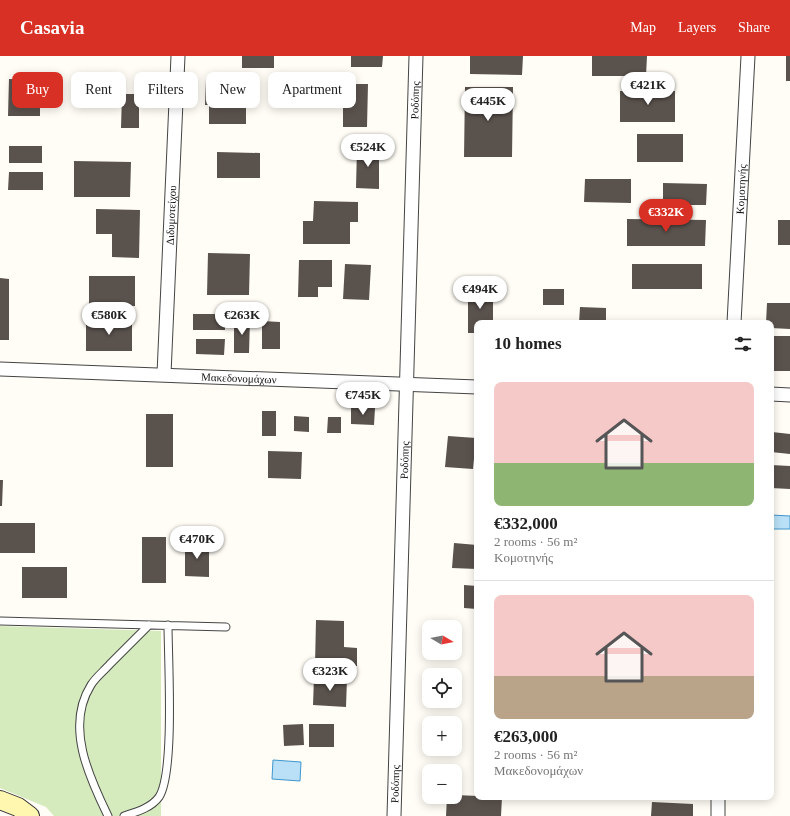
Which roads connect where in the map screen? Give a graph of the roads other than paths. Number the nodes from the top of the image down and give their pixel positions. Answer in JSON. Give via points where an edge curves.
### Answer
{"nodes":[{"id":1,"x":178,"y":56,"type":"edge"},
{"id":2,"x":416,"y":56,"type":"edge"},
{"id":3,"x":748,"y":56,"type":"edge"},
{"id":4,"x":734,"y":320,"type":"edge"},
{"id":5,"x":0,"y":369,"type":"edge"},
{"id":6,"x":164,"y":374,"type":"junction"},
{"id":7,"x":406,"y":385,"type":"junction"},
{"id":8,"x":474,"y":387,"type":"edge"},
{"id":9,"x":774,"y":394,"type":"edge"},
{"id":10,"x":790,"y":395,"type":"edge"},
{"id":11,"x":0,"y":621,"type":"edge"},
{"id":12,"x":149,"y":625,"type":"junction"},
{"id":13,"x":168,"y":625,"type":"junction"},
{"id":14,"x":226,"y":627,"type":"dead end"},
{"id":15,"x":0,"y":800,"type":"edge"},
{"id":16,"x":718,"y":800,"type":"edge"},
{"id":17,"x":30,"y":816,"type":"edge"},
{"id":18,"x":108,"y":816,"type":"edge"},
{"id":19,"x":124,"y":816,"type":"edge"},
{"id":20,"x":394,"y":816,"type":"edge"},
{"id":21,"x":718,"y":816,"type":"edge"}],
"edges":[{"from":1,"to":6,"type":"street","name":"Διδυμοτείχου"},
{"from":2,"to":7,"type":"street","name":"Ροδόπης"},
{"from":3,"to":4,"type":"street","name":"Κομοτηνής"},
{"from":5,"to":6,"type":"street","name":"Μακεδονομάχων"},
{"from":6,"to":7,"type":"street","name":"Μακεδονομάχων"},
{"from":7,"to":8,"type":"street","name":"Μακεδονομάχων"},
{"from":7,"to":20,"type":"street","name":"Ροδόπης"},
{"from":9,"to":10,"type":"street"},
{"from":11,"to":12,"type":"lane"},
{"from":12,"to":13,"type":"lane"},
{"from":12,"to":18,"type":"lane","via":[[92,683],[80,714],[86,767]]},
{"from":13,"to":14,"type":"lane"},
{"from":13,"to":19,"type":"lane","via":[[169,723],[164,784],[154,802]]},
{"from":15,"to":17,"type":"street","via":[[18,807]]},
{"from":16,"to":21,"type":"street"}]}
